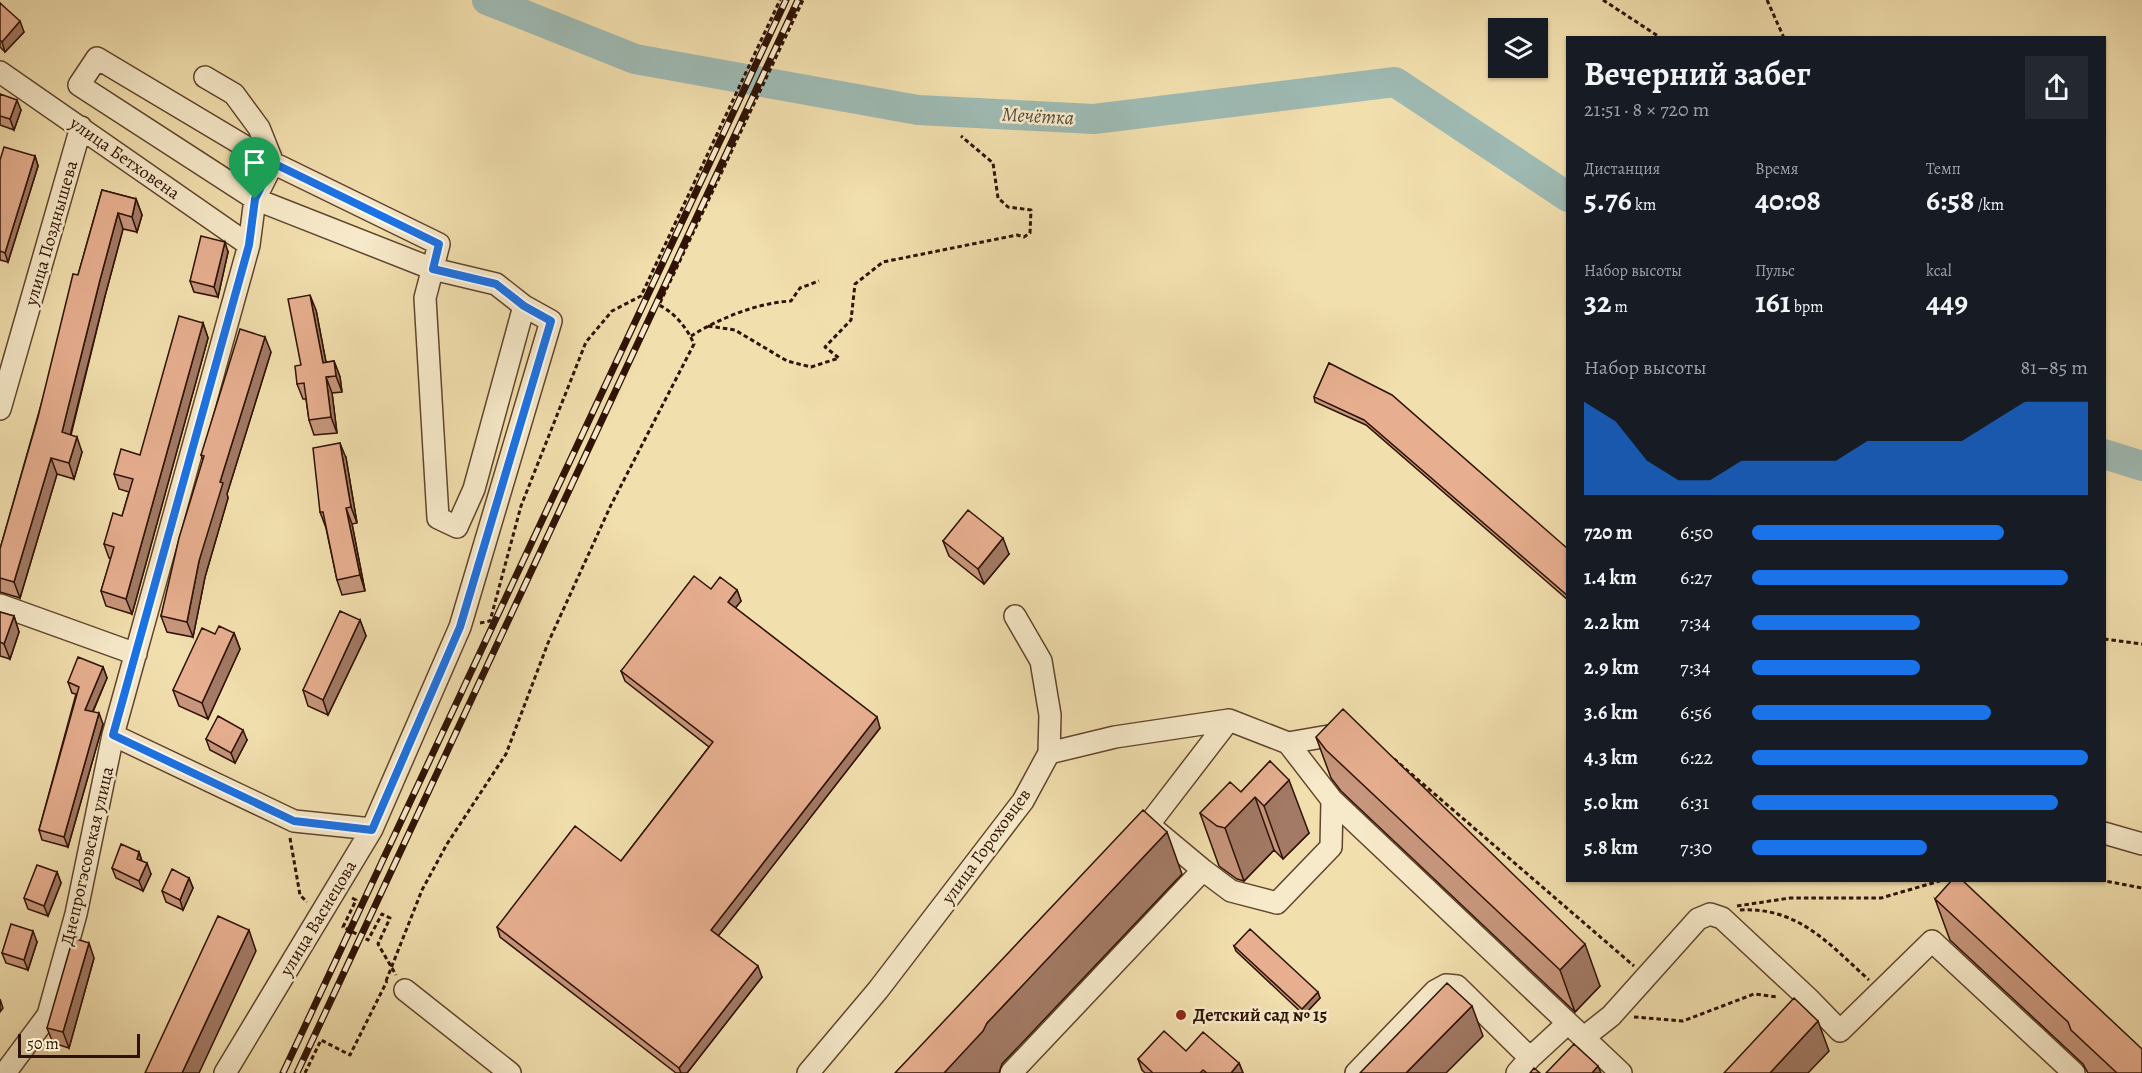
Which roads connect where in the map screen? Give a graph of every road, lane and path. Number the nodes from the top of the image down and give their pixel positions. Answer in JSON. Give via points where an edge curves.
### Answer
{"nodes":[{"id":1,"x":780,"y":0,"type":"edge"},
{"id":2,"x":803,"y":0,"type":"edge"},
{"id":3,"x":1603,"y":0,"type":"edge"},
{"id":4,"x":1767,"y":0,"type":"edge"},
{"id":5,"x":1658,"y":36,"type":"edge"},
{"id":6,"x":1783,"y":36,"type":"edge"},
{"id":7,"x":0,"y":72,"type":"edge"},
{"id":8,"x":205,"y":77,"type":"dead end"},
{"id":9,"x":81,"y":127,"type":"junction"},
{"id":10,"x":961,"y":136,"type":"dead end"},
{"id":11,"x":273,"y":163,"type":"junction"},
{"id":12,"x":255,"y":199,"type":"junction"},
{"id":13,"x":249,"y":245,"type":"junction"},
{"id":14,"x":433,"y":269,"type":"junction"},
{"id":15,"x":819,"y":281,"type":"dead end"},
{"id":16,"x":524,"y":306,"type":"junction"},
{"id":17,"x":708,"y":326,"type":"junction"},
{"id":18,"x":691,"y":336,"type":"junction"},
{"id":19,"x":0,"y":409,"type":"edge"},
{"id":20,"x":0,"y":605,"type":"edge"},
{"id":21,"x":1015,"y":616,"type":"dead end"},
{"id":22,"x":460,"y":627,"type":"junction"},
{"id":23,"x":2106,"y":639,"type":"edge"},
{"id":24,"x":2142,"y":644,"type":"edge"},
{"id":25,"x":135,"y":654,"type":"junction"},
{"id":26,"x":1229,"y":720,"type":"junction"},
{"id":27,"x":1361,"y":730,"type":"edge"},
{"id":28,"x":113,"y":735,"type":"junction"},
{"id":29,"x":1288,"y":743,"type":"junction"},
{"id":30,"x":1049,"y":753,"type":"junction"},
{"id":31,"x":1388,"y":754,"type":"edge"},
{"id":32,"x":1332,"y":800,"type":"junction"},
{"id":33,"x":1149,"y":824,"type":"junction"},
{"id":34,"x":372,"y":830,"type":"junction"},
{"id":35,"x":2106,"y":834,"type":"edge"},
{"id":36,"x":1133,"y":842,"type":"edge"},
{"id":37,"x":2142,"y":844,"type":"edge"},
{"id":38,"x":1203,"y":870,"type":"junction"},
{"id":39,"x":2106,"y":881,"type":"edge"},
{"id":40,"x":1935,"y":882,"type":"edge"},
{"id":41,"x":2142,"y":888,"type":"edge"},
{"id":42,"x":1722,"y":918,"type":"junction"},
{"id":43,"x":1647,"y":977,"type":"junction"},
{"id":44,"x":395,"y":984,"type":"junction"},
{"id":45,"x":1879,"y":990,"type":"junction"},
{"id":46,"x":1810,"y":1000,"type":"junction"},
{"id":47,"x":1611,"y":1016,"type":"junction"},
{"id":48,"x":1568,"y":1023,"type":"junction"},
{"id":49,"x":1583,"y":1038,"type":"junction"},
{"id":50,"x":1770,"y":1041,"type":"edge"},
{"id":51,"x":1524,"y":1065,"type":"edge"},
{"id":52,"x":0,"y":1067,"type":"edge"},
{"id":53,"x":6,"y":1073,"type":"edge"},
{"id":54,"x":225,"y":1073,"type":"edge"},
{"id":55,"x":305,"y":1073,"type":"edge"},
{"id":56,"x":510,"y":1073,"type":"edge"},
{"id":57,"x":808,"y":1073,"type":"edge"},
{"id":58,"x":1011,"y":1073,"type":"edge"},
{"id":59,"x":1356,"y":1073,"type":"edge"},
{"id":60,"x":1621,"y":1073,"type":"edge"},
{"id":61,"x":2074,"y":1073,"type":"edge"}],
"edges":[{"from":1,"to":22,"type":"path","via":[[640,296],[612,310],[586,342],[521,506],[490,621]]},
{"from":2,"to":18,"type":"path","via":[[659,305],[668,309]]},
{"from":3,"to":5,"type":"path"},
{"from":4,"to":6,"type":"path"},
{"from":7,"to":9,"type":"street","name":"улица Бетховена"},
{"from":8,"to":11,"type":"street","via":[[234,94],[259,128]]},
{"from":9,"to":13,"type":"street","name":"улица Бетховена"},
{"from":9,"to":19,"type":"street","name":"улица Позднышева"},
{"from":10,"to":17,"type":"path","via":[[993,163],[998,198],[1008,207],[1031,210],[1030,233],[883,262],[855,284],[851,320],[825,347],[838,358],[811,367],[787,361],[735,330]]},
{"from":11,"to":12,"type":"street","name":"Днепрогэсовская улица"},
{"from":11,"to":12,"type":"street","via":[[97,58],[79,85]]},
{"from":11,"to":14,"type":"street","via":[[439,244]]},
{"from":12,"to":13,"type":"street","name":"Днепрогэсовская улица"},
{"from":12,"to":14,"type":"street"},
{"from":13,"to":25,"type":"street","name":"Днепрогэсовская улица"},
{"from":14,"to":16,"type":"street","via":[[496,284]]},
{"from":14,"to":16,"type":"street","via":[[425,298],[438,518],[457,527],[474,489]]},
{"from":15,"to":17,"type":"path","via":[[800,288],[791,301],[771,302]]},
{"from":16,"to":22,"type":"street","name":"улица Васнецова","via":[[551,321]]},
{"from":17,"to":18,"type":"path"},
{"from":18,"to":44,"type":"path","via":[[694,344],[611,505],[548,643],[506,754],[422,890]]},
{"from":20,"to":25,"type":"street"},
{"from":21,"to":30,"type":"street","via":[[1041,661],[1050,715]]},
{"from":22,"to":34,"type":"street","name":"улица Васнецова"},
{"from":23,"to":24,"type":"path"},
{"from":25,"to":28,"type":"street","name":"Днепрогэсовская улица"},
{"from":26,"to":29,"type":"street"},
{"from":26,"to":30,"type":"street","via":[[1115,737]]},
{"from":26,"to":33,"type":"street"},
{"from":27,"to":29,"type":"street"},
{"from":28,"to":34,"type":"street","via":[[294,821]]},
{"from":28,"to":53,"type":"street","name":"Днепрогэсовская улица","via":[[76,914],[48,1015]]},
{"from":29,"to":32,"type":"street"},
{"from":30,"to":57,"type":"street","name":"улица Гороховцев","via":[[1023,801],[878,990]]},
{"from":31,"to":43,"type":"path"},
{"from":32,"to":38,"type":"street","via":[[1331,846],[1277,903],[1231,891]]},
{"from":32,"to":48,"type":"street"},
{"from":33,"to":36,"type":"street"},
{"from":33,"to":38,"type":"street"},
{"from":34,"to":54,"type":"street","name":"улица Васнецова"},
{"from":35,"to":37,"type":"street"},
{"from":38,"to":58,"type":"street"},
{"from":39,"to":41,"type":"path"},
{"from":40,"to":42,"type":"path","via":[[1881,898],[1790,898],[1734,906]]},
{"from":42,"to":43,"type":"street","via":[[1710,914],[1698,919]]},
{"from":42,"to":45,"type":"path","via":[[1737,910],[1757,909],[1806,924]]},
{"from":42,"to":46,"type":"street"},
{"from":43,"to":47,"type":"street"},
{"from":44,"to":55,"type":"path","via":[[350,1055],[321,1040]]},
{"from":44,"to":56,"type":"street"},
{"from":45,"to":46,"type":"street","via":[[1840,1031]]},
{"from":45,"to":61,"type":"street","via":[[1932,941]]},
{"from":46,"to":47,"type":"path","via":[[1754,994],[1683,1021]]},
{"from":46,"to":50,"type":"street"},
{"from":47,"to":49,"type":"street"},
{"from":48,"to":49,"type":"street"},
{"from":48,"to":51,"type":"street"},
{"from":49,"to":60,"type":"street"},
{"from":51,"to":59,"type":"street","via":[[1457,986],[1446,985],[1435,991]]},
{"from":52,"to":53,"type":"street"}]}
